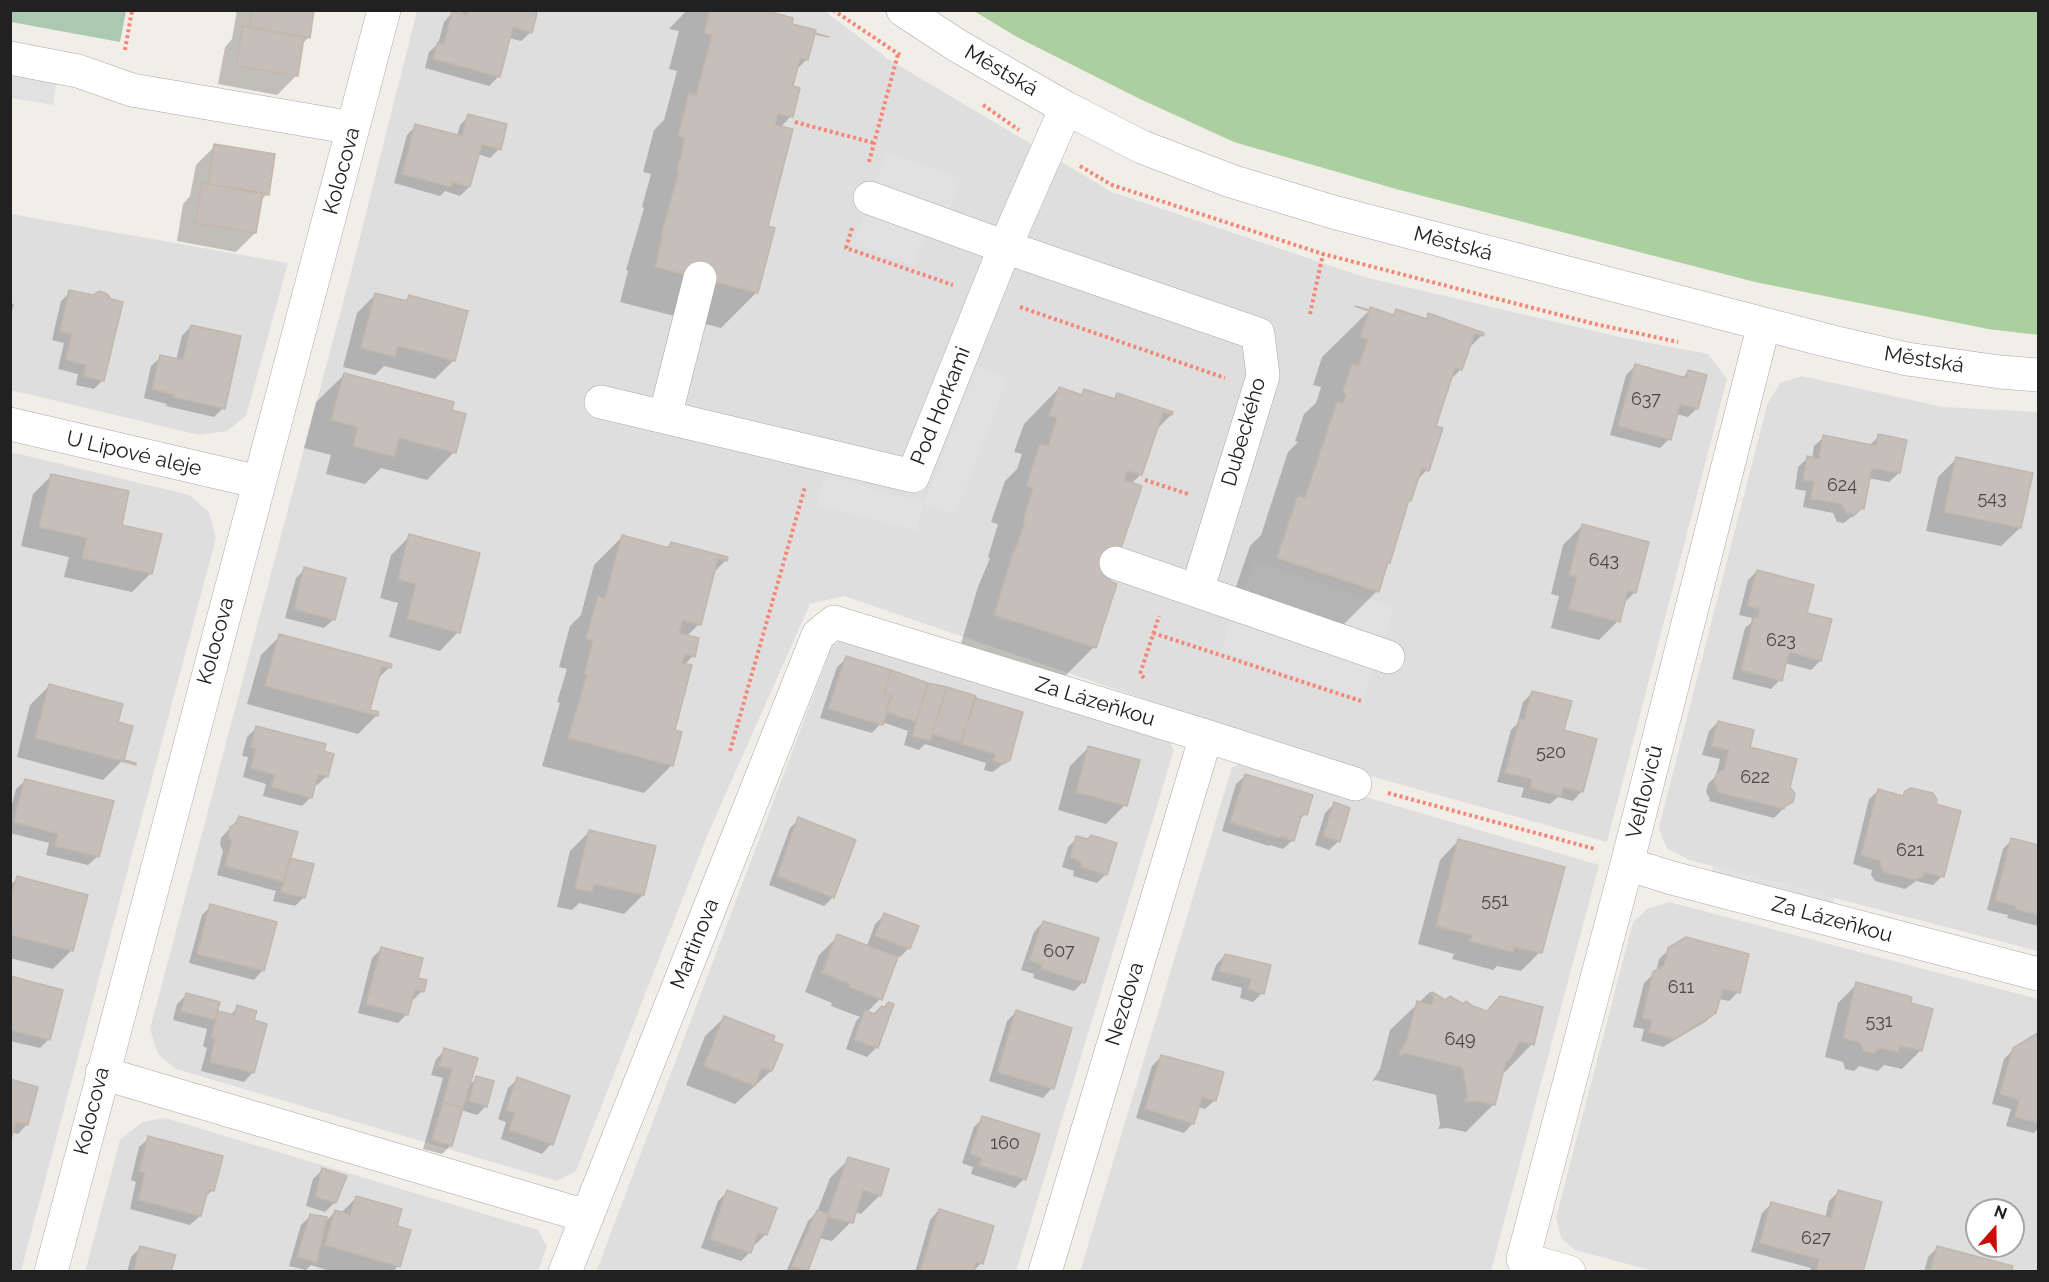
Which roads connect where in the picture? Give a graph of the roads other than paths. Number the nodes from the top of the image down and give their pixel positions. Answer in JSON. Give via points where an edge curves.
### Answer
{"nodes":[{"id":1,"x":384,"y":10,"type":"edge"},
{"id":2,"x":903,"y":10,"type":"edge"},
{"id":3,"x":10,"y":58,"type":"edge"},
{"id":4,"x":1066,"y":108,"type":"junction"},
{"id":5,"x":353,"y":128,"type":"junction"},
{"id":6,"x":870,"y":198,"type":"dead end"},
{"id":7,"x":1005,"y":247,"type":"junction"},
{"id":8,"x":700,"y":278,"type":"dead end"},
{"id":9,"x":1764,"y":324,"type":"junction"},
{"id":10,"x":2038,"y":375,"type":"edge"},
{"id":11,"x":601,"y":402,"type":"dead end"},
{"id":12,"x":665,"y":417,"type":"junction"},
{"id":13,"x":10,"y":424,"type":"edge"},
{"id":14,"x":259,"y":482,"type":"junction"},
{"id":15,"x":1116,"y":563,"type":"dead end"},
{"id":16,"x":1184,"y":586,"type":"junction"},
{"id":17,"x":834,"y":622,"type":"joint"},
{"id":18,"x":1388,"y":657,"type":"dead end"},
{"id":19,"x":1206,"y":736,"type":"junction"},
{"id":20,"x":1355,"y":784,"type":"road end"},
{"id":21,"x":1627,"y":864,"type":"junction"},
{"id":22,"x":2038,"y":974,"type":"edge"},
{"id":23,"x":102,"y":1073,"type":"junction"},
{"id":24,"x":586,"y":1216,"type":"junction"},
{"id":25,"x":51,"y":1272,"type":"edge"},
{"id":26,"x":565,"y":1272,"type":"edge"},
{"id":27,"x":1045,"y":1272,"type":"edge"},
{"id":28,"x":1569,"y":1272,"type":"edge"}],
"edges":[{"from":1,"to":5,"type":"street","name":"Kolocova"},
{"from":2,"to":4,"type":"street","name":"Městská"},
{"from":3,"to":5,"type":"street","via":[[78,71],[132,90]]},
{"from":4,"to":7,"type":"street","name":"Pod Horkami"},
{"from":4,"to":9,"type":"street","name":"Městská","via":[[1142,147],[1311,205]]},
{"from":5,"to":14,"type":"street","name":"Kolocova"},
{"from":6,"to":7,"type":"street","name":"Dubeckého"},
{"from":7,"to":12,"type":"street","name":"Pod Horkami","via":[[913,476]]},
{"from":7,"to":16,"type":"street","name":"Dubeckého","via":[[1257,334],[1263,376]]},
{"from":8,"to":12,"type":"street"},
{"from":9,"to":10,"type":"street","name":"Městská","via":[[1907,359]]},
{"from":9,"to":21,"type":"street","name":"Velfloviců"},
{"from":11,"to":12,"type":"street","name":"Pod Horkami"},
{"from":13,"to":14,"type":"street","name":"U Lipové aleje"},
{"from":14,"to":23,"type":"street","name":"Kolocova"},
{"from":15,"to":16,"type":"street"},
{"from":16,"to":18,"type":"street"},
{"from":17,"to":19,"type":"street","name":"Za Lázeňkou"},
{"from":17,"to":24,"type":"street","name":"Martinova","via":[[818,636]]},
{"from":19,"to":20,"type":"street","name":"Za Lázeňkou"},
{"from":19,"to":27,"type":"street","name":"Nezdova"},
{"from":21,"to":22,"type":"street","name":"Za Lázeňkou"},
{"from":21,"to":28,"type":"street","name":"Velfloviců","via":[[1523,1259]]},
{"from":23,"to":24,"type":"street"},
{"from":23,"to":25,"type":"street","name":"Kolocova"},
{"from":24,"to":26,"type":"street","name":"Martinova"}]}
